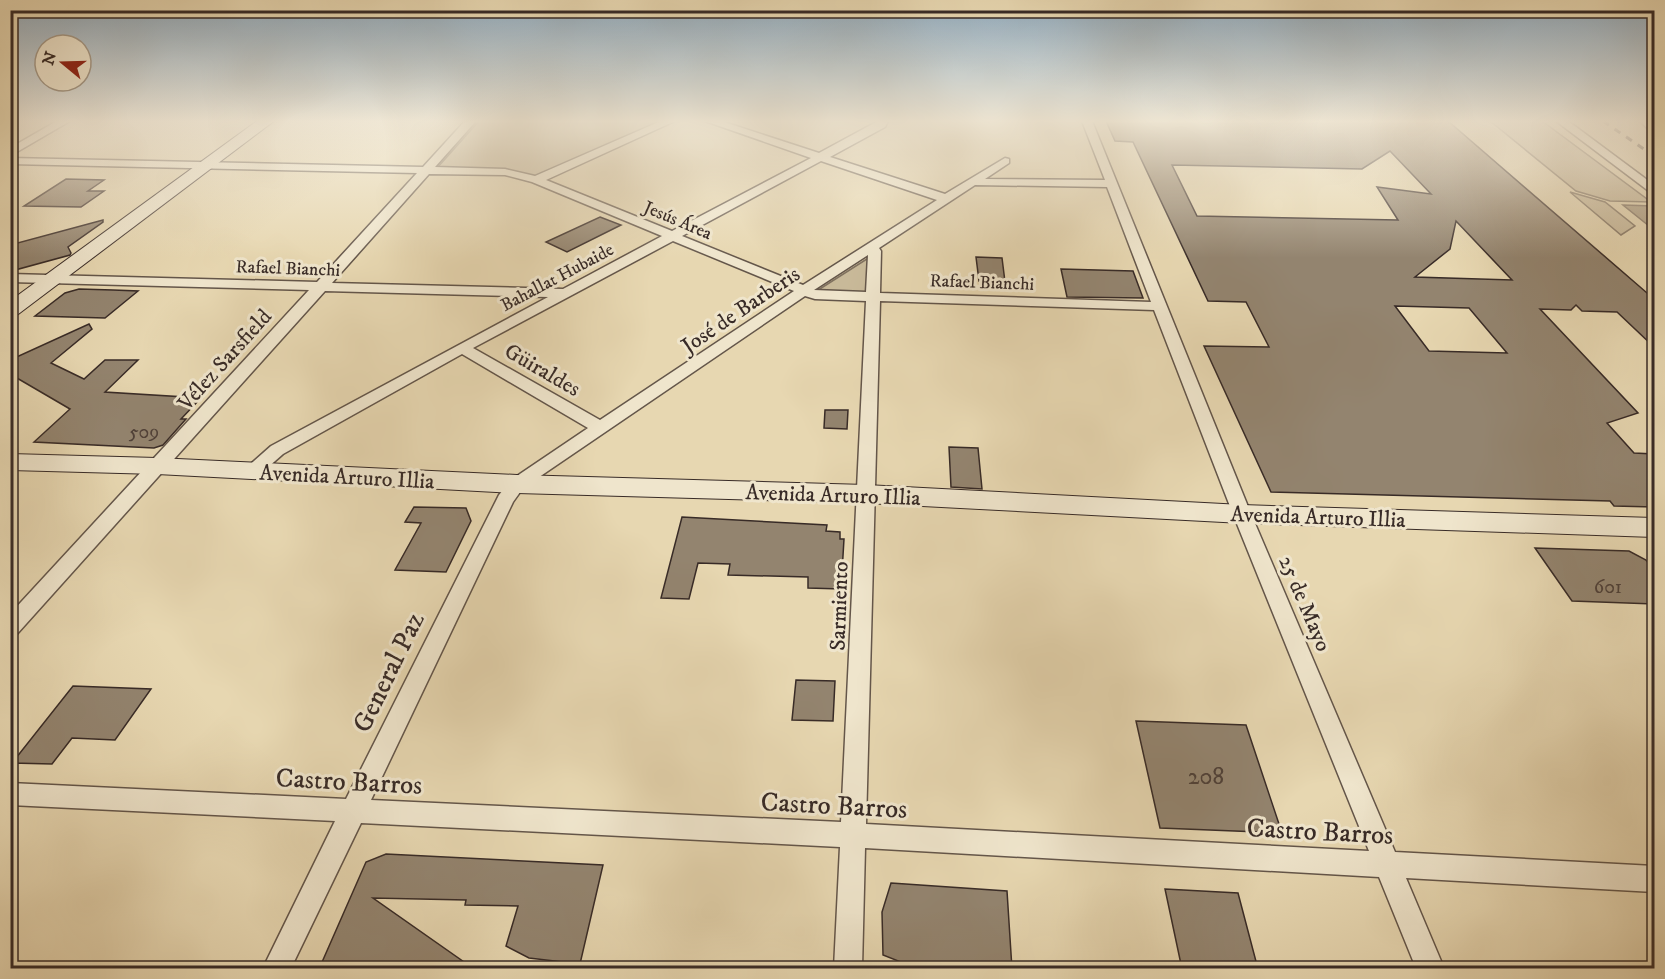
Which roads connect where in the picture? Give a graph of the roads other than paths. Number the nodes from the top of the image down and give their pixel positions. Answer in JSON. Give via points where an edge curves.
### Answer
{"nodes":[{"id":1,"x":206,"y":167,"type":"edge"},
{"id":2,"x":293,"y":167,"type":"edge"},
{"id":3,"x":430,"y":167,"type":"edge"},
{"id":4,"x":566,"y":167,"type":"edge"},
{"id":5,"x":805,"y":167,"type":"edge"},
{"id":6,"x":848,"y":167,"type":"edge"},
{"id":7,"x":996,"y":167,"type":"edge"},
{"id":8,"x":1104,"y":167,"type":"edge"},
{"id":9,"x":1623,"y":167,"type":"edge"},
{"id":10,"x":426,"y":171,"type":"junction"},
{"id":11,"x":536,"y":180,"type":"junction"},
{"id":12,"x":972,"y":182,"type":"junction"},
{"id":13,"x":1111,"y":184,"type":"junction"},
{"id":14,"x":1654,"y":189,"type":"edge"},
{"id":15,"x":947,"y":199,"type":"junction"},
{"id":16,"x":671,"y":237,"type":"junction"},
{"id":17,"x":872,"y":246,"type":"junction"},
{"id":18,"x":10,"y":278,"type":"edge"},
{"id":19,"x":53,"y":279,"type":"junction"},
{"id":20,"x":320,"y":287,"type":"junction"},
{"id":21,"x":803,"y":291,"type":"junction"},
{"id":22,"x":564,"y":293,"type":"junction"},
{"id":23,"x":873,"y":297,"type":"junction"},
{"id":24,"x":1159,"y":306,"type":"junction"},
{"id":25,"x":10,"y":312,"type":"edge"},
{"id":26,"x":462,"y":348,"type":"junction"},
{"id":27,"x":601,"y":428,"type":"junction"},
{"id":28,"x":10,"y":462,"type":"edge"},
{"id":29,"x":157,"y":466,"type":"junction"},
{"id":30,"x":252,"y":472,"type":"junction"},
{"id":31,"x":511,"y":492,"type":"junction"},
{"id":32,"x":866,"y":494,"type":"junction"},
{"id":33,"x":1242,"y":514,"type":"junction"},
{"id":34,"x":1654,"y":529,"type":"edge"},
{"id":35,"x":10,"y":628,"type":"edge"},
{"id":36,"x":10,"y":794,"type":"edge"},
{"id":37,"x":351,"y":811,"type":"junction"},
{"id":38,"x":853,"y":836,"type":"junction"},
{"id":39,"x":1389,"y":865,"type":"junction"},
{"id":40,"x":1654,"y":879,"type":"edge"},
{"id":41,"x":277,"y":969,"type":"edge"},
{"id":42,"x":848,"y":969,"type":"edge"},
{"id":43,"x":1430,"y":969,"type":"edge"}],
"edges":[{"from":1,"to":19,"type":"main road"},
{"from":2,"to":10,"type":"street","name":"Jesús Área"},
{"from":3,"to":10,"type":"street","name":"Vélez Sarsfield"},
{"from":4,"to":11,"type":"street"},
{"from":5,"to":16,"type":"street","name":"Bahallat Hubaide"},
{"from":6,"to":15,"type":"street"},
{"from":7,"to":12,"type":"street","name":"José de Barberis"},
{"from":8,"to":13,"type":"street","name":"25 de Mayo"},
{"from":9,"to":14,"type":"street"},
{"from":10,"to":11,"type":"street","name":"Jesús Área","via":[[505,172]]},
{"from":10,"to":20,"type":"street","name":"Vélez Sarsfield"},
{"from":11,"to":16,"type":"street","name":"Jesús Área"},
{"from":12,"to":13,"type":"street"},
{"from":12,"to":15,"type":"street","name":"José de Barberis"},
{"from":13,"to":24,"type":"street","name":"25 de Mayo"},
{"from":15,"to":17,"type":"street","name":"José de Barberis"},
{"from":16,"to":21,"type":"street","name":"Jesús Área"},
{"from":16,"to":22,"type":"street","name":"Bahallat Hubaide"},
{"from":17,"to":21,"type":"street","name":"José de Barberis"},
{"from":17,"to":23,"type":"street","name":"Sarmiento"},
{"from":18,"to":19,"type":"street","name":"Rafael Bianchi"},
{"from":19,"to":20,"type":"street","name":"Rafael Bianchi"},
{"from":19,"to":25,"type":"main road"},
{"from":20,"to":22,"type":"street","name":"Rafael Bianchi"},
{"from":20,"to":29,"type":"street","name":"Vélez Sarsfield"},
{"from":21,"to":23,"type":"street","name":"Rafael Bianchi","via":[[820,296]]},
{"from":21,"to":27,"type":"street","name":"José de Barberis"},
{"from":22,"to":26,"type":"street","name":"Bahallat Hubaide"},
{"from":23,"to":24,"type":"street","name":"Rafael Bianchi"},
{"from":23,"to":32,"type":"street","name":"Sarmiento"},
{"from":24,"to":33,"type":"street","name":"25 de Mayo"},
{"from":26,"to":27,"type":"street","name":"Güiraldes"},
{"from":26,"to":30,"type":"street","name":"Bahallat Hubaide","via":[[276,450]]},
{"from":27,"to":31,"type":"street","name":"José de Barberis"},
{"from":28,"to":29,"type":"main road","name":"Avenida Arturo Illia"},
{"from":29,"to":30,"type":"main road","name":"Avenida Arturo Illia"},
{"from":29,"to":35,"type":"street","name":"Vélez Sarsfield"},
{"from":30,"to":31,"type":"main road","name":"Avenida Arturo Illia"},
{"from":31,"to":32,"type":"main road","name":"Avenida Arturo Illia"},
{"from":31,"to":37,"type":"street","name":"General Paz"},
{"from":32,"to":33,"type":"main road","name":"Avenida Arturo Illia"},
{"from":32,"to":38,"type":"street","name":"Sarmiento"},
{"from":33,"to":34,"type":"main road","name":"Avenida Arturo Illia"},
{"from":33,"to":39,"type":"street","name":"25 de Mayo"},
{"from":36,"to":37,"type":"street","name":"Castro Barros"},
{"from":37,"to":38,"type":"street","name":"Castro Barros"},
{"from":37,"to":41,"type":"street","name":"General Paz"},
{"from":38,"to":39,"type":"street","name":"Castro Barros"},
{"from":38,"to":42,"type":"street","name":"Sarmiento"},
{"from":39,"to":40,"type":"street","name":"Castro Barros"},
{"from":39,"to":43,"type":"street","name":"25 de Mayo"}]}
